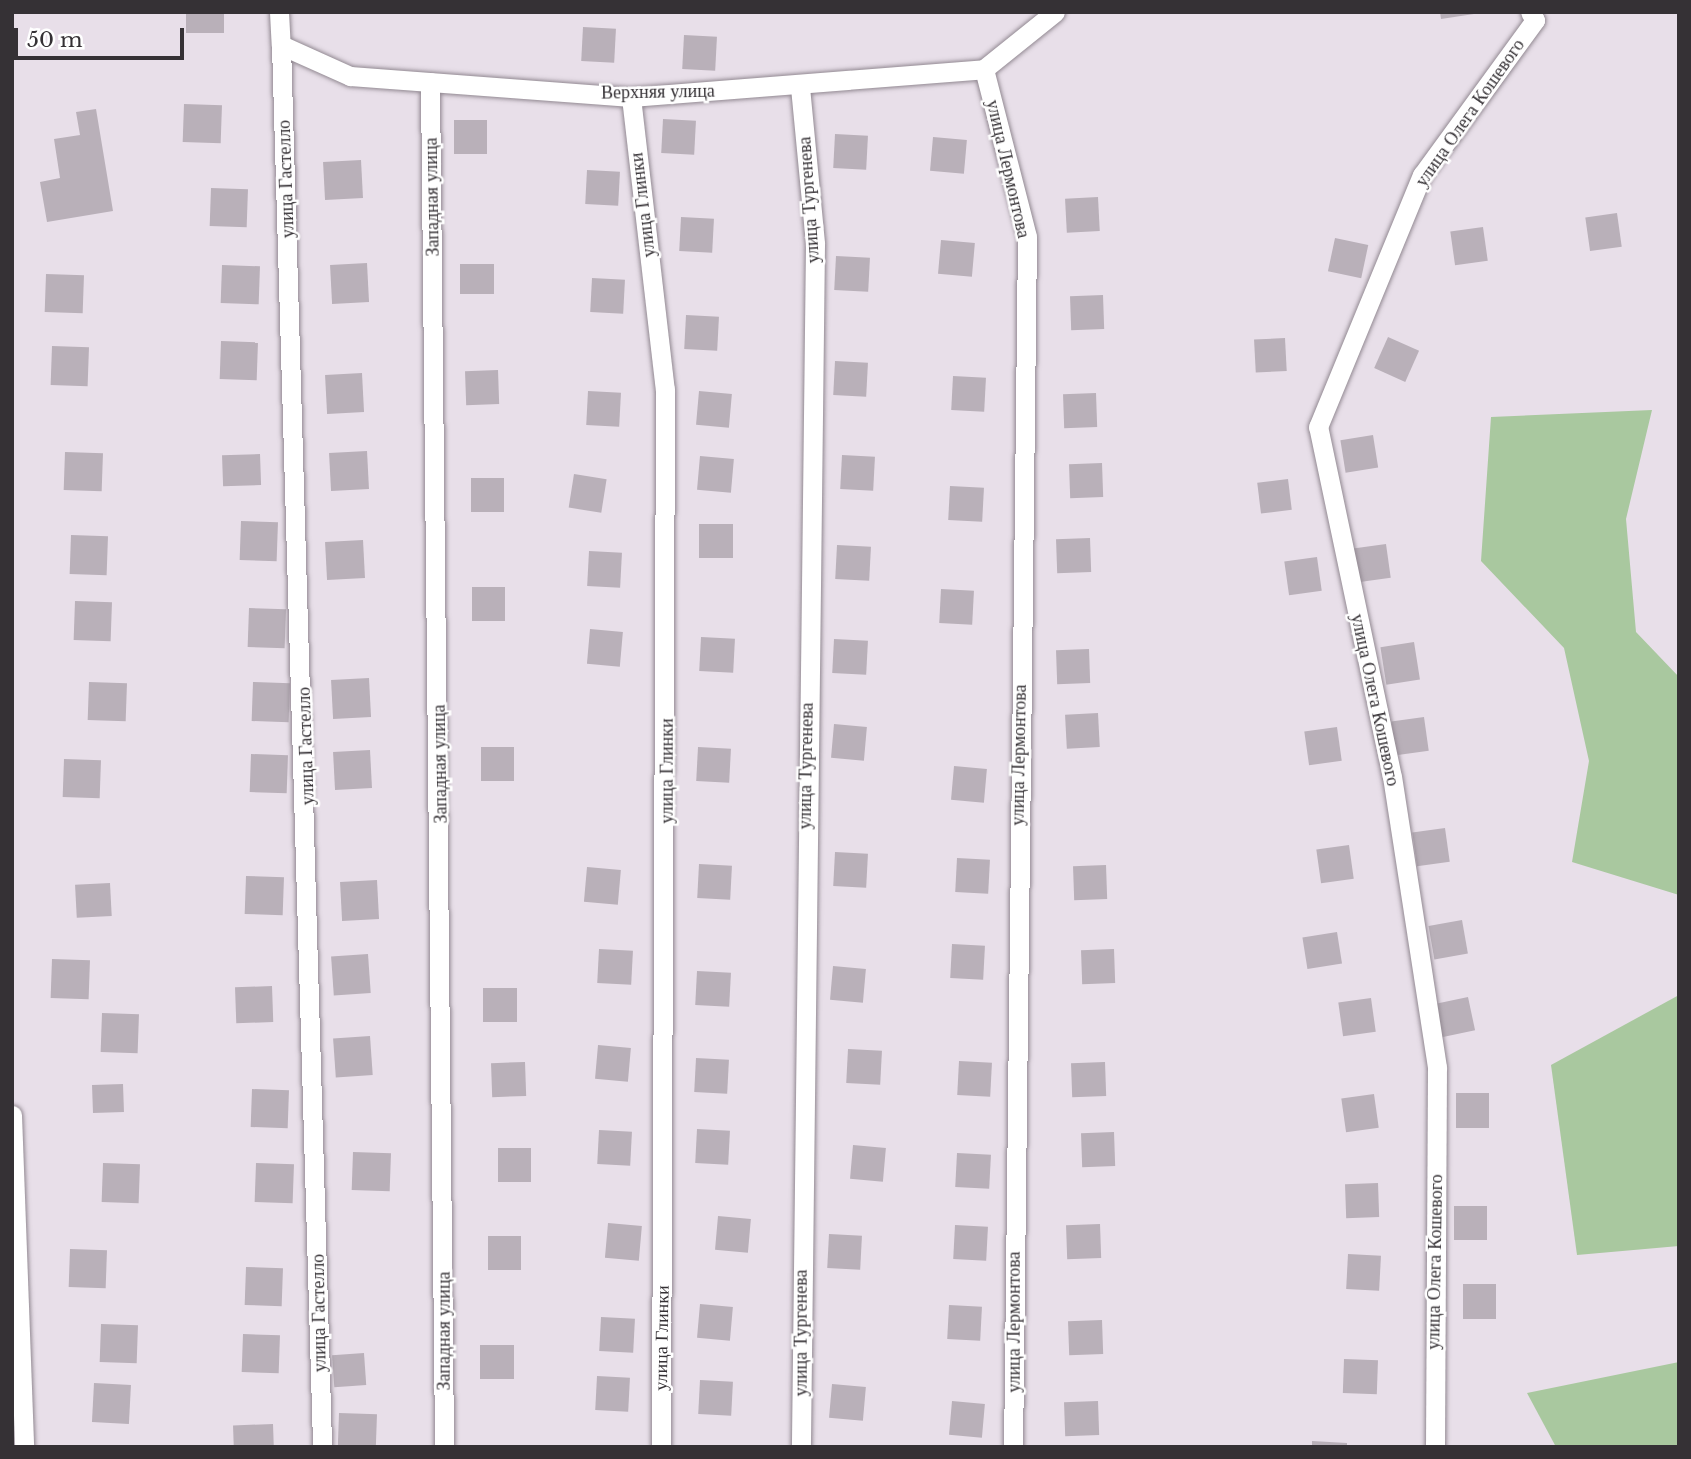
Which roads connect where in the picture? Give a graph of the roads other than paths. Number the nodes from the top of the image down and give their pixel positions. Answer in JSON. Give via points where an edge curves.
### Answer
{"nodes":[{"id":1,"x":279,"y":12,"type":"edge"},
{"id":2,"x":1055,"y":12,"type":"edge"},
{"id":3,"x":1530,"y":12,"type":"edge"},
{"id":4,"x":281,"y":45,"type":"junction"},
{"id":5,"x":984,"y":69,"type":"junction"},
{"id":6,"x":430,"y":82,"type":"junction"},
{"id":7,"x":800,"y":87,"type":"junction"},
{"id":8,"x":631,"y":97,"type":"junction"},
{"id":9,"x":12,"y":1115,"type":"edge"},
{"id":10,"x":1433,"y":1444,"type":"edge"},
{"id":11,"x":24,"y":1447,"type":"edge"},
{"id":12,"x":322,"y":1447,"type":"edge"},
{"id":13,"x":444,"y":1447,"type":"edge"},
{"id":14,"x":661,"y":1447,"type":"edge"},
{"id":15,"x":800,"y":1447,"type":"edge"},
{"id":16,"x":1013,"y":1447,"type":"edge"}],
"edges":[{"from":1,"to":4,"type":"street"},
{"from":2,"to":5,"type":"street"},
{"from":3,"to":10,"type":"street","name":"улица Олега Кошевого","via":[[1535,20],[1422,175],[1318,427],[1391,777],[1437,1067]]},
{"from":4,"to":6,"type":"street","name":"Верхняя улица","via":[[350,76]]},
{"from":4,"to":12,"type":"street","name":"улица Гастелло"},
{"from":5,"to":7,"type":"street","name":"Верхняя улица"},
{"from":5,"to":16,"type":"street","name":"улица Лермонтова","via":[[1027,237]]},
{"from":6,"to":8,"type":"street","name":"Верхняя улица"},
{"from":6,"to":13,"type":"street","name":"Западная улица"},
{"from":7,"to":8,"type":"street","name":"Верхняя улица"},
{"from":7,"to":15,"type":"street","name":"улица Тургенева","via":[[816,244]]},
{"from":8,"to":14,"type":"street","name":"улица Глинки","via":[[665,388]]},
{"from":9,"to":11,"type":"street"}]}
